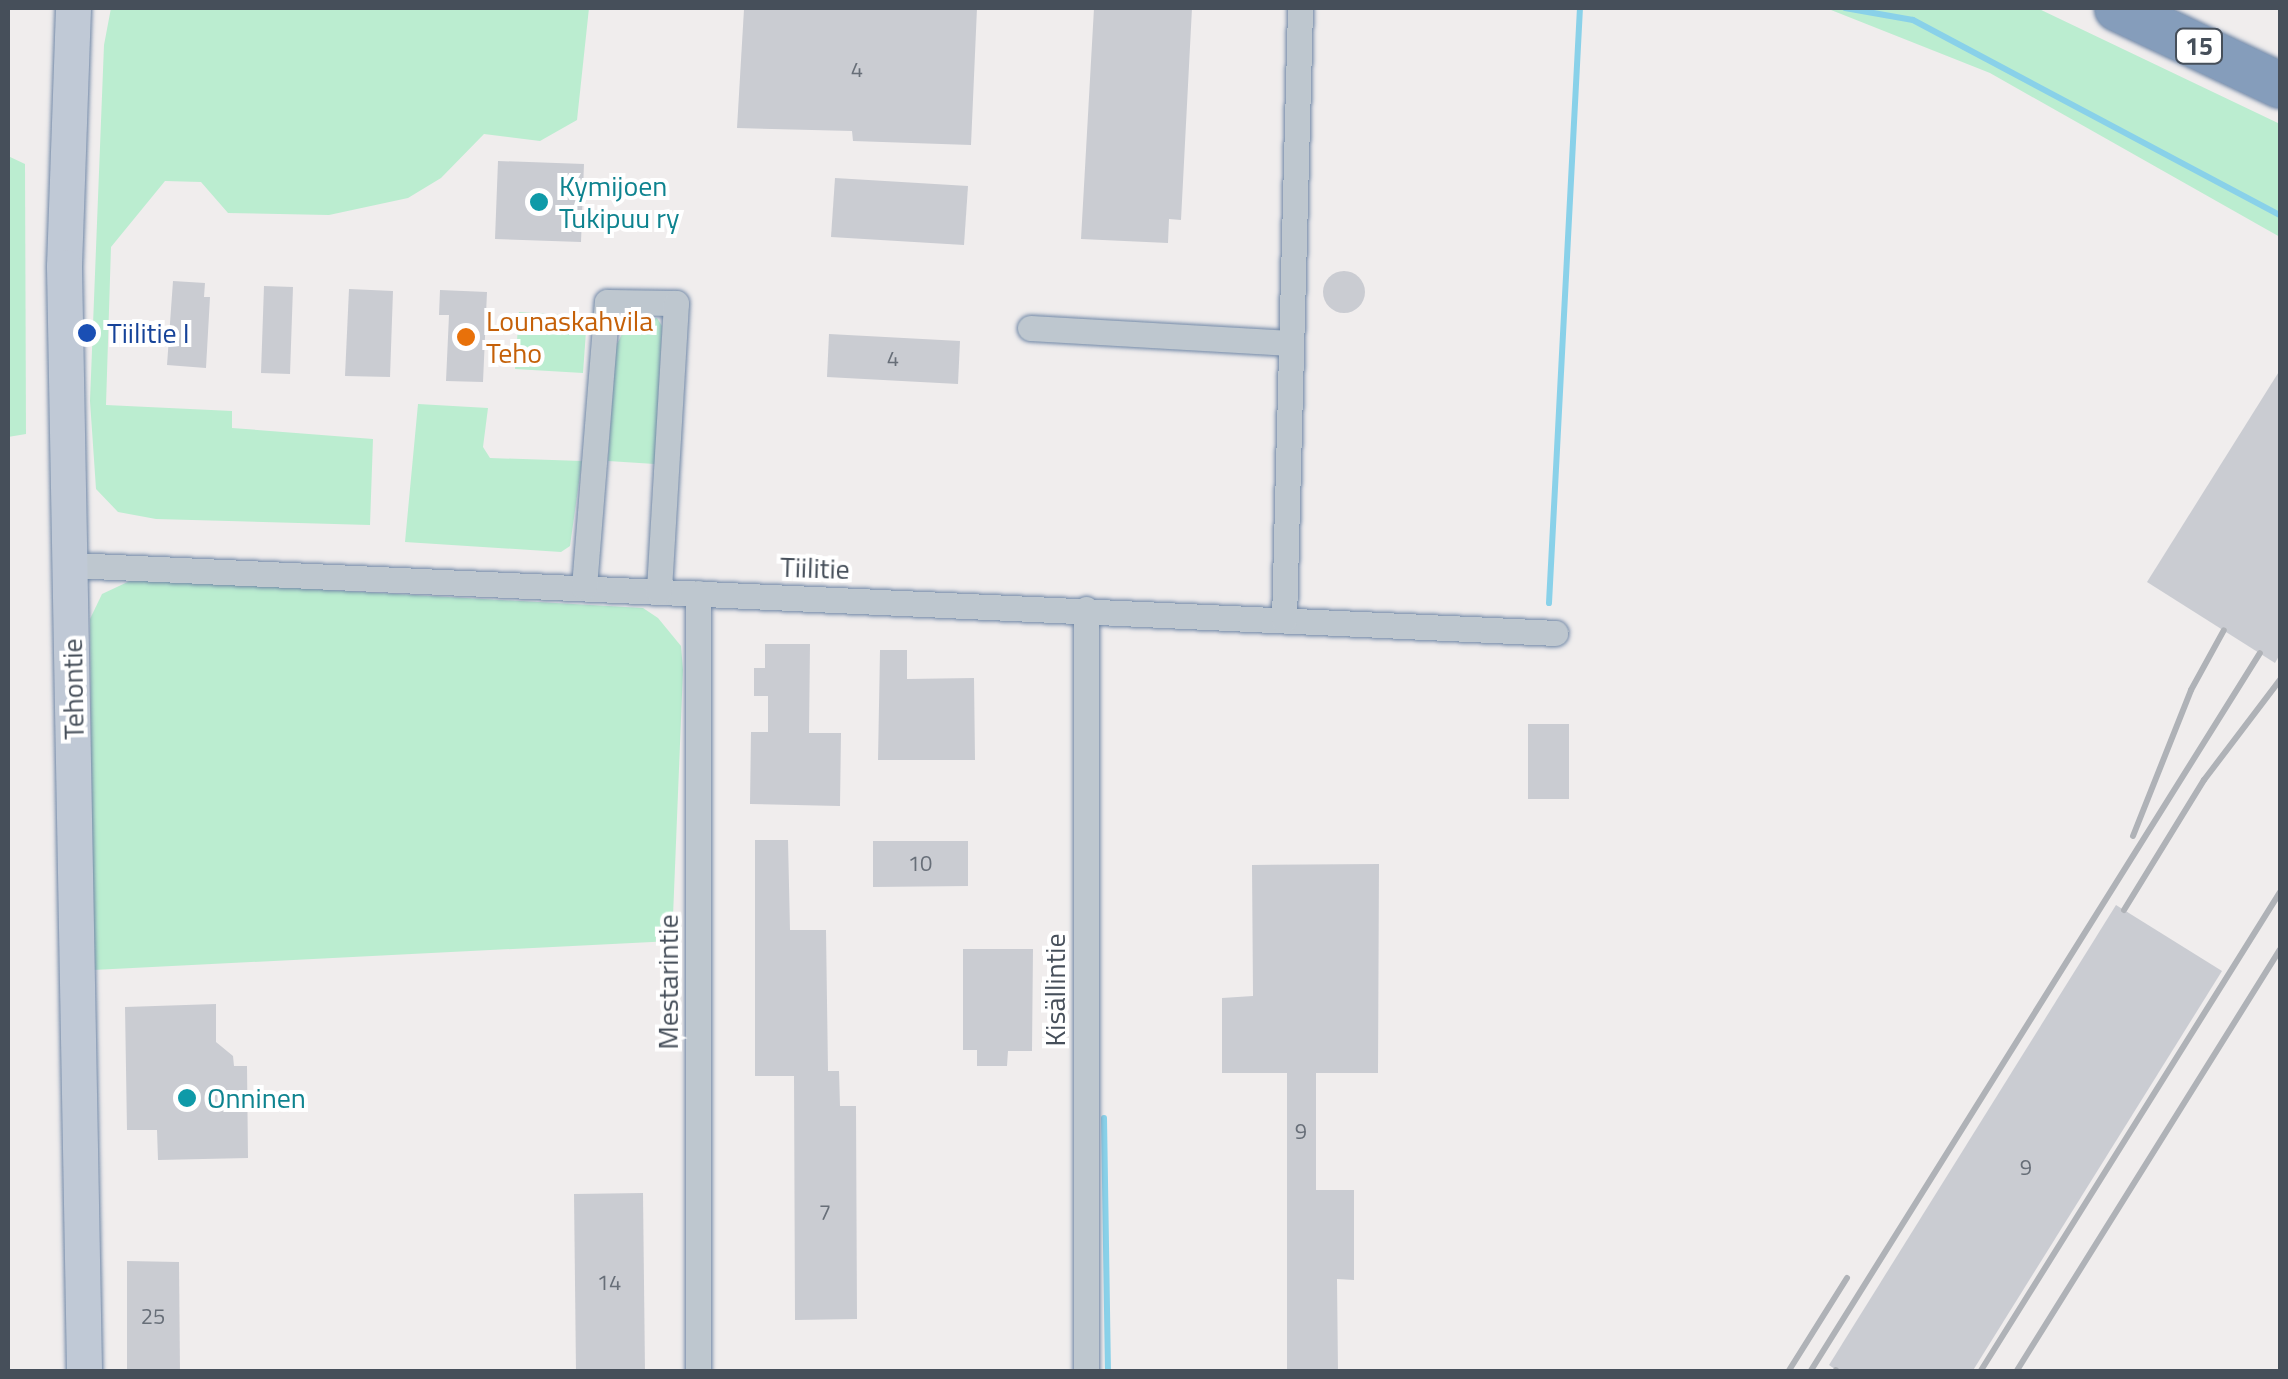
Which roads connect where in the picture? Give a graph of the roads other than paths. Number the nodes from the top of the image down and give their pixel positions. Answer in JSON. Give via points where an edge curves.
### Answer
{"nodes":[{"id":1,"x":72,"y":8,"type":"edge"},
{"id":2,"x":1300,"y":8,"type":"edge"},
{"id":3,"x":2117,"y":8,"type":"edge"},
{"id":4,"x":2280,"y":85,"type":"edge"},
{"id":5,"x":1030,"y":328,"type":"dead end"},
{"id":6,"x":1286,"y":343,"type":"junction"},
{"id":7,"x":71,"y":564,"type":"junction"},
{"id":8,"x":584,"y":587,"type":"junction"},
{"id":9,"x":659,"y":591,"type":"junction"},
{"id":10,"x":698,"y":593,"type":"junction"},
{"id":11,"x":1086,"y":609,"type":"junction"},
{"id":12,"x":1284,"y":620,"type":"junction"},
{"id":13,"x":1556,"y":634,"type":"dead end"},
{"id":14,"x":84,"y":1372,"type":"edge"},
{"id":15,"x":698,"y":1372,"type":"edge"},
{"id":16,"x":1086,"y":1372,"type":"edge"}],
"edges":[{"from":1,"to":7,"type":"street","name":"Tehontie","via":[[64,267]]},
{"from":2,"to":6,"type":"street"},
{"from":3,"to":4,"type":"highway","number":"15"},
{"from":5,"to":6,"type":"street"},
{"from":6,"to":12,"type":"street"},
{"from":7,"to":8,"type":"street","name":"Tiilitie"},
{"from":7,"to":14,"type":"street","name":"Tehontie"},
{"from":8,"to":9,"type":"street","name":"Tiilitie"},
{"from":8,"to":9,"type":"street","via":[[607,302],[676,303]]},
{"from":9,"to":10,"type":"street","name":"Tiilitie"},
{"from":10,"to":11,"type":"street","name":"Tiilitie"},
{"from":10,"to":15,"type":"street","name":"Mestarintie"},
{"from":11,"to":12,"type":"street","name":"Tiilitie"},
{"from":11,"to":16,"type":"street","name":"Kisällintie"},
{"from":12,"to":13,"type":"street","name":"Tiilitie"}]}
